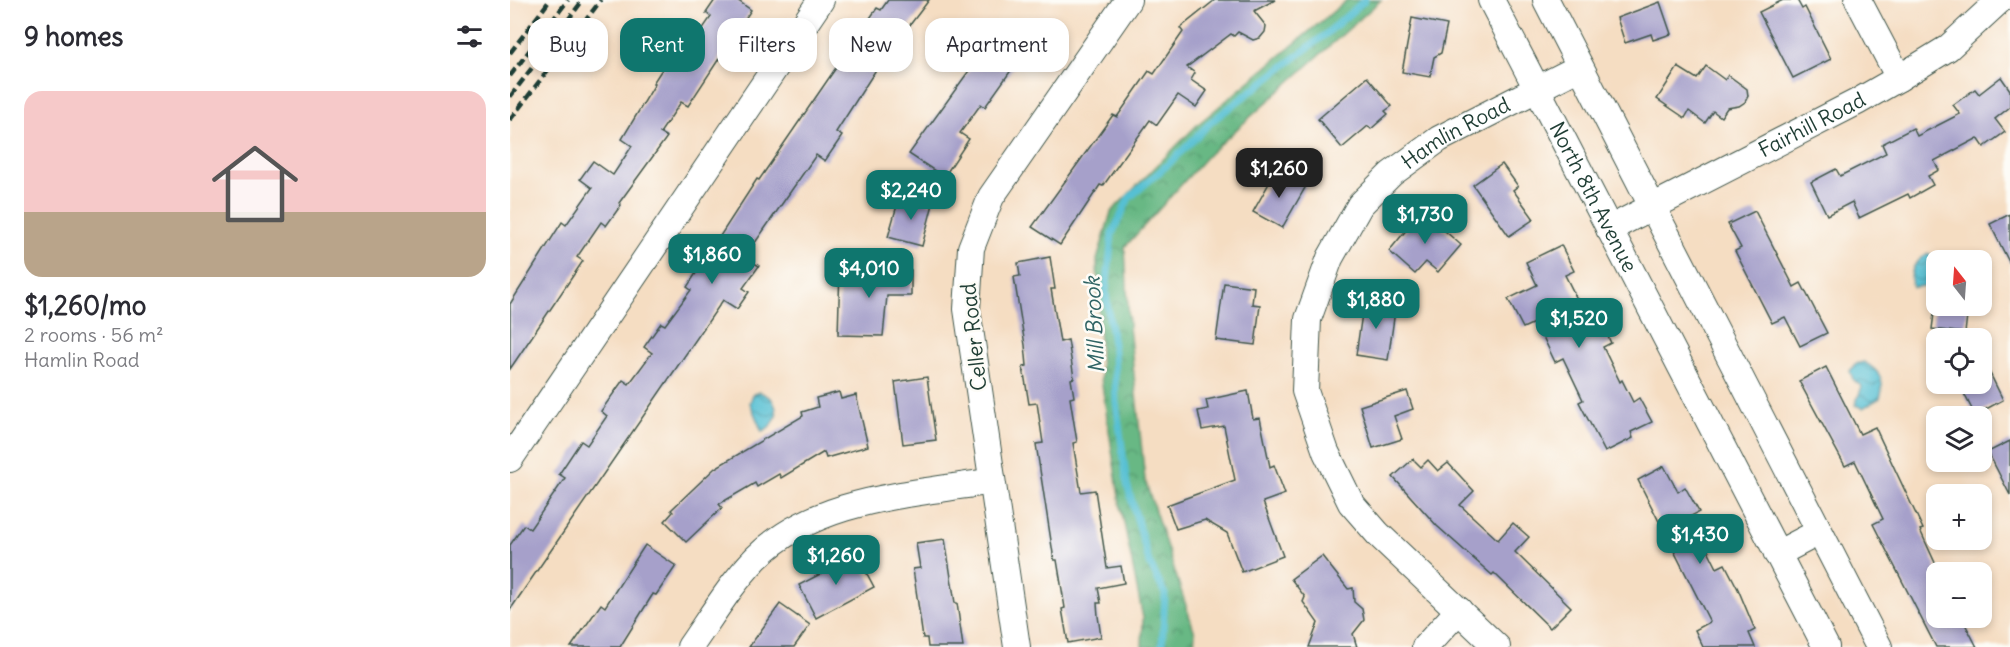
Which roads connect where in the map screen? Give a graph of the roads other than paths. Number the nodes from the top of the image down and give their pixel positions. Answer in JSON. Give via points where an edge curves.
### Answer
{"nodes":[{"id":1,"x":820,"y":0,"type":"edge"},
{"id":2,"x":1128,"y":0,"type":"edge"},
{"id":3,"x":1491,"y":0,"type":"edge"},
{"id":4,"x":1546,"y":0,"type":"edge"},
{"id":5,"x":1858,"y":0,"type":"edge"},
{"id":6,"x":2000,"y":0,"type":"edge"},
{"id":7,"x":1580,"y":67,"type":"junction"},
{"id":8,"x":1899,"y":78,"type":"junction"},
{"id":9,"x":1537,"y":89,"type":"junction"},
{"id":10,"x":1653,"y":207,"type":"junction"},
{"id":11,"x":1609,"y":229,"type":"junction"},
{"id":12,"x":510,"y":459,"type":"edge"},
{"id":13,"x":993,"y":481,"type":"junction"},
{"id":14,"x":1819,"y":532,"type":"junction"},
{"id":15,"x":1777,"y":554,"type":"junction"},
{"id":16,"x":1459,"y":610,"type":"junction"},
{"id":17,"x":690,"y":647,"type":"edge"},
{"id":18,"x":1017,"y":647,"type":"edge"},
{"id":19,"x":1425,"y":647,"type":"edge"},
{"id":20,"x":1497,"y":647,"type":"edge"},
{"id":21,"x":1826,"y":647,"type":"edge"},
{"id":22,"x":1879,"y":647,"type":"edge"}],
"edges":[{"from":1,"to":12,"type":"street"},
{"from":2,"to":13,"type":"street","name":"Celler Road","via":[[991,198],[971,248],[967,309]]},
{"from":3,"to":9,"type":"street","name":"North 8th Avenue"},
{"from":4,"to":7,"type":"street"},
{"from":5,"to":8,"type":"street"},
{"from":6,"to":8,"type":"street","name":"Fairhill Road","via":[[1948,48]]},
{"from":7,"to":9,"type":"street","name":"Hamlin Road"},
{"from":7,"to":10,"type":"street"},
{"from":8,"to":10,"type":"street","name":"Fairhill Road"},
{"from":9,"to":11,"type":"street","name":"North 8th Avenue"},
{"from":9,"to":16,"type":"street","name":"Hamlin Road","via":[[1439,138],[1391,174],[1360,205],[1330,258],[1308,319],[1305,391],[1326,452],[1351,503],[1378,534]]},
{"from":10,"to":11,"type":"street","name":"Fairhill Road"},
{"from":10,"to":14,"type":"street"},
{"from":11,"to":15,"type":"street","name":"North 8th Avenue"},
{"from":13,"to":17,"type":"street","via":[[873,500],[812,520],[758,556]]},
{"from":13,"to":18,"type":"street","name":"Celler Road"},
{"from":14,"to":15,"type":"street"},
{"from":14,"to":22,"type":"street"},
{"from":15,"to":21,"type":"street","name":"North 8th Avenue"},
{"from":16,"to":19,"type":"street"},
{"from":16,"to":20,"type":"street","name":"Hamlin Road"}]}
